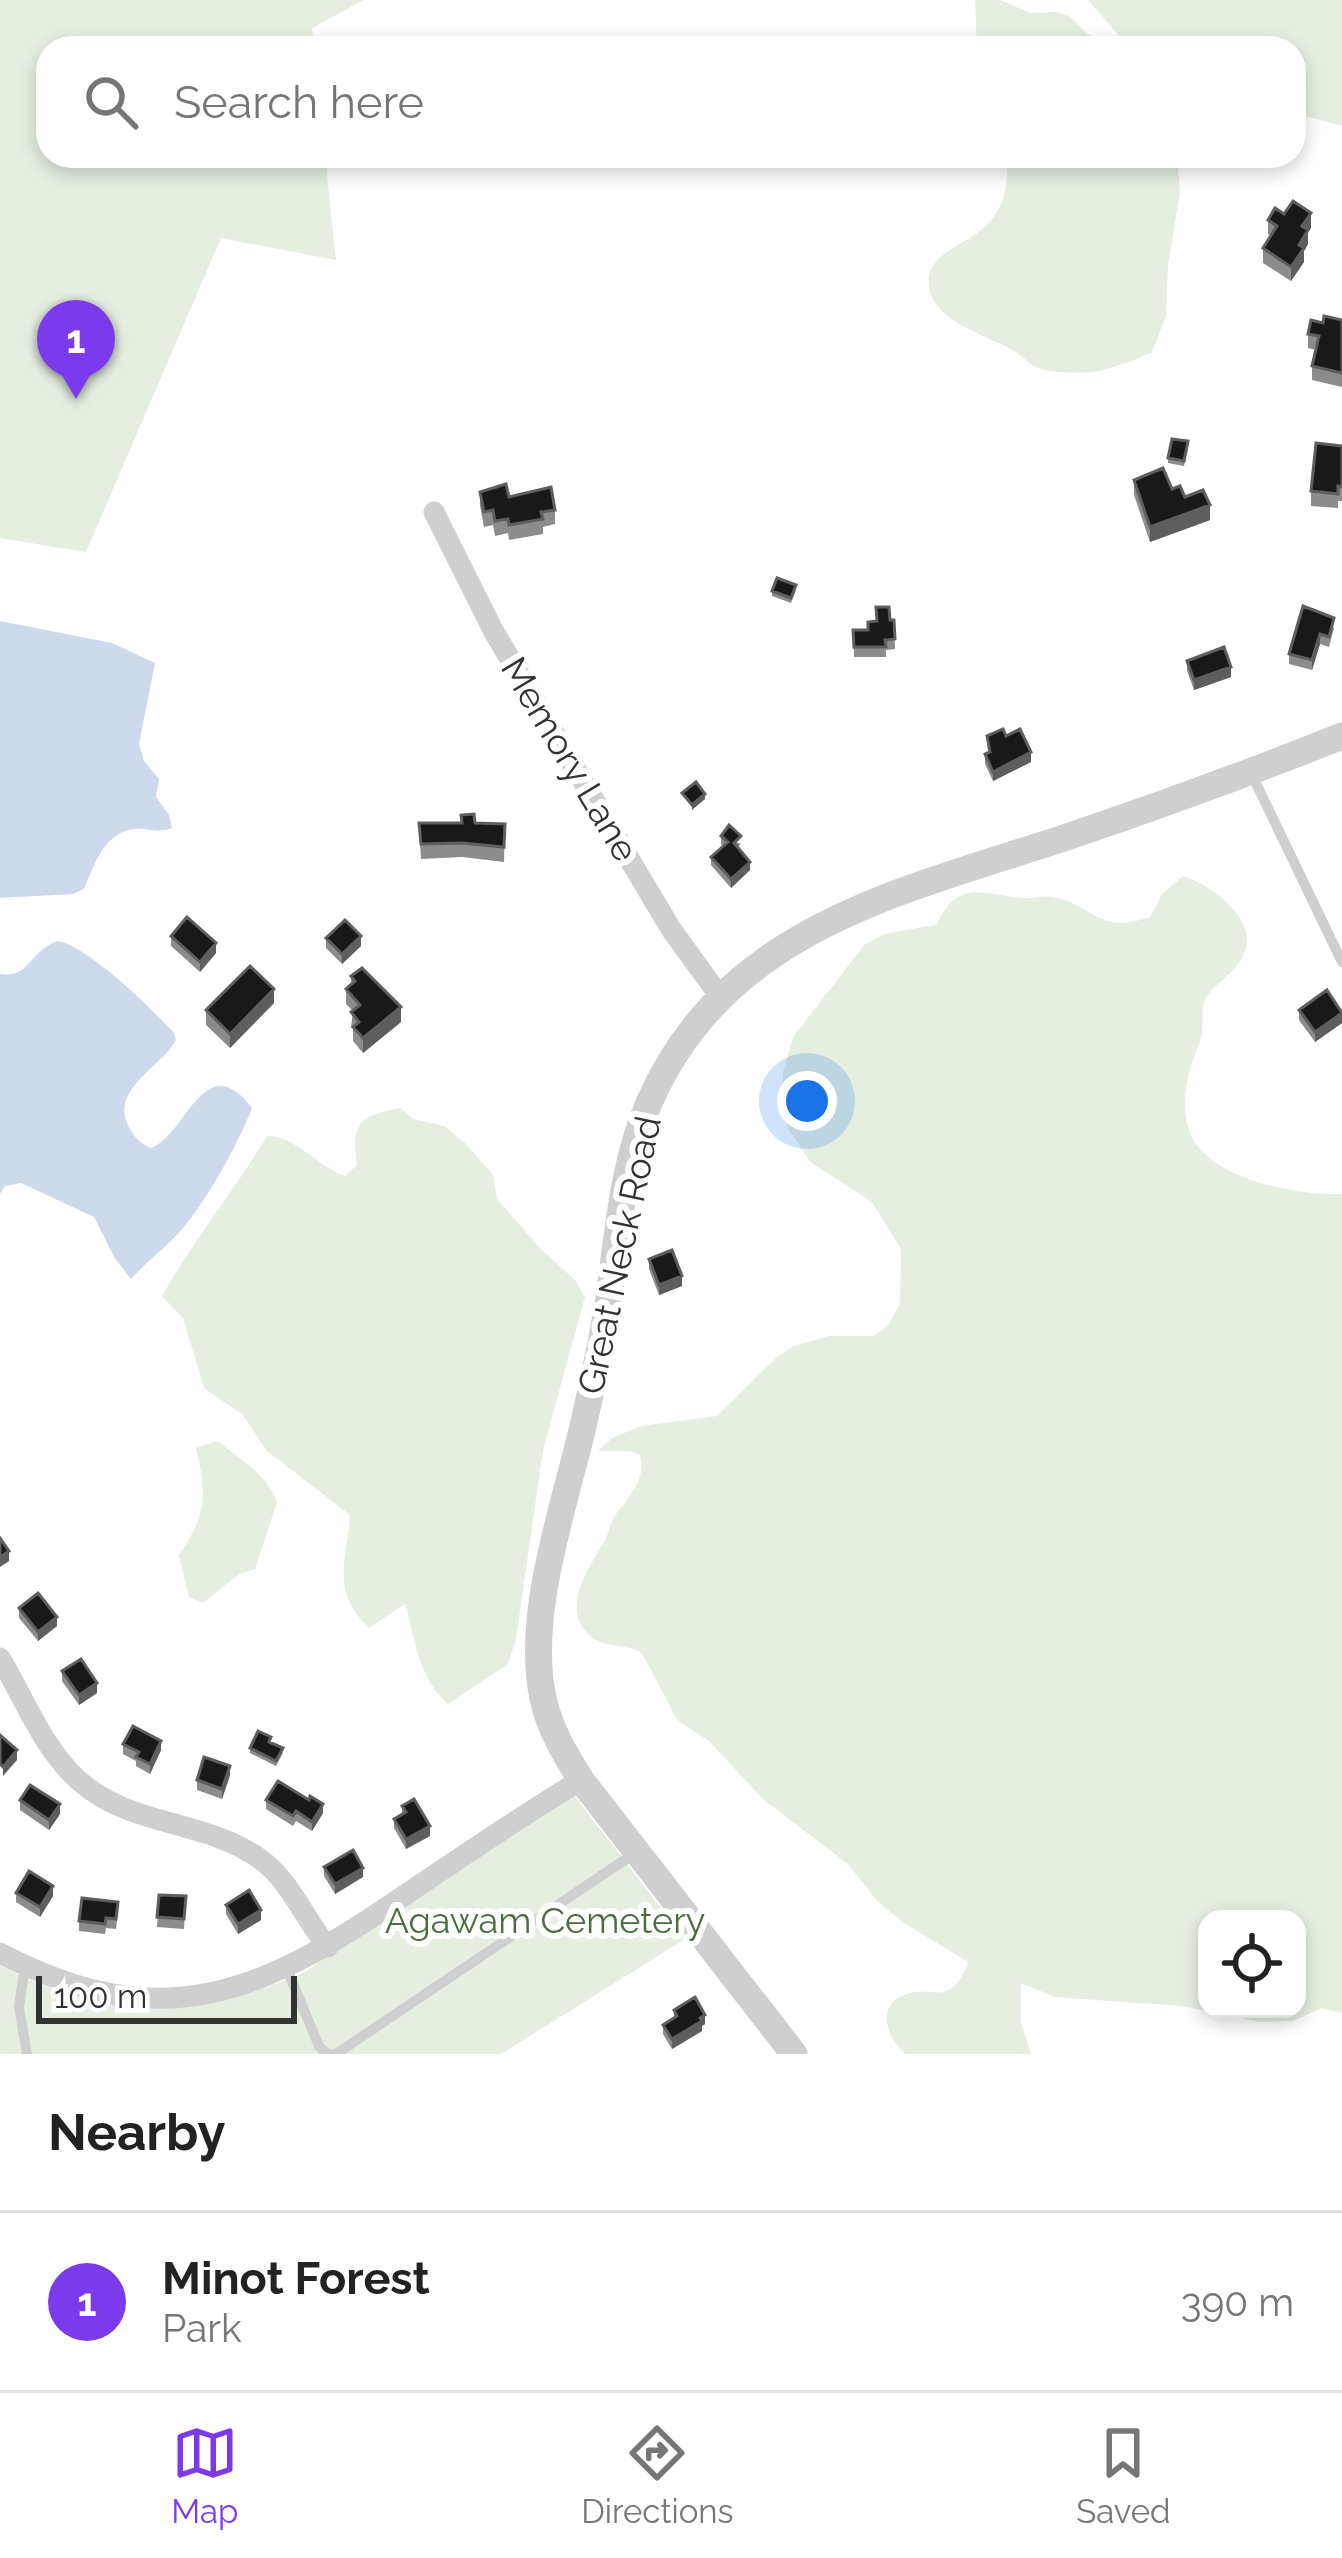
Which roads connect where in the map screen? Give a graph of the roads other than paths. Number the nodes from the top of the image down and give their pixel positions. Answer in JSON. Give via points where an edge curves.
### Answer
{"nodes":[{"id":1,"x":434,"y":512,"type":"dead end"},
{"id":2,"x":1342,"y":736,"type":"edge"},
{"id":3,"x":1251,"y":772,"type":"junction"},
{"id":4,"x":1342,"y":962,"type":"edge"},
{"id":5,"x":721,"y":998,"type":"junction"},
{"id":6,"x":0,"y":1658,"type":"edge"},
{"id":7,"x":581,"y":1780,"type":"junction"},
{"id":8,"x":634,"y":1853,"type":"junction"},
{"id":9,"x":328,"y":1948,"type":"junction"},
{"id":10,"x":0,"y":1953,"type":"edge"},
{"id":11,"x":25,"y":1965,"type":"junction"},
{"id":12,"x":287,"y":1969,"type":"junction"},
{"id":13,"x":27,"y":2054,"type":"edge"},
{"id":14,"x":794,"y":2054,"type":"edge"}],
"edges":[{"from":1,"to":5,"type":"street","name":"Memory Lane","via":[[494,632],[671,929]]},
{"from":2,"to":3,"type":"street","name":"Great Neck Road"},
{"from":3,"to":4,"type":"lane"},
{"from":3,"to":5,"type":"street","name":"Great Neck Road","via":[[826,921],[774,951]]},
{"from":5,"to":7,"type":"street","name":"Great Neck Road","via":[[661,1079],[634,1148],[541,1616],[545,1706]]},
{"from":6,"to":9,"type":"street","via":[[82,1784],[256,1856]]},
{"from":7,"to":8,"type":"street","name":"Great Neck Road"},
{"from":7,"to":9,"type":"street"},
{"from":8,"to":12,"type":"lane","via":[[336,2054],[319,2046]]},
{"from":8,"to":14,"type":"street","name":"Great Neck Road"},
{"from":9,"to":12,"type":"street"},
{"from":10,"to":11,"type":"street"},
{"from":11,"to":12,"type":"street","via":[[96,1989],[164,1997],[230,1990]]},
{"from":11,"to":13,"type":"lane","via":[[19,2007]]}]}
